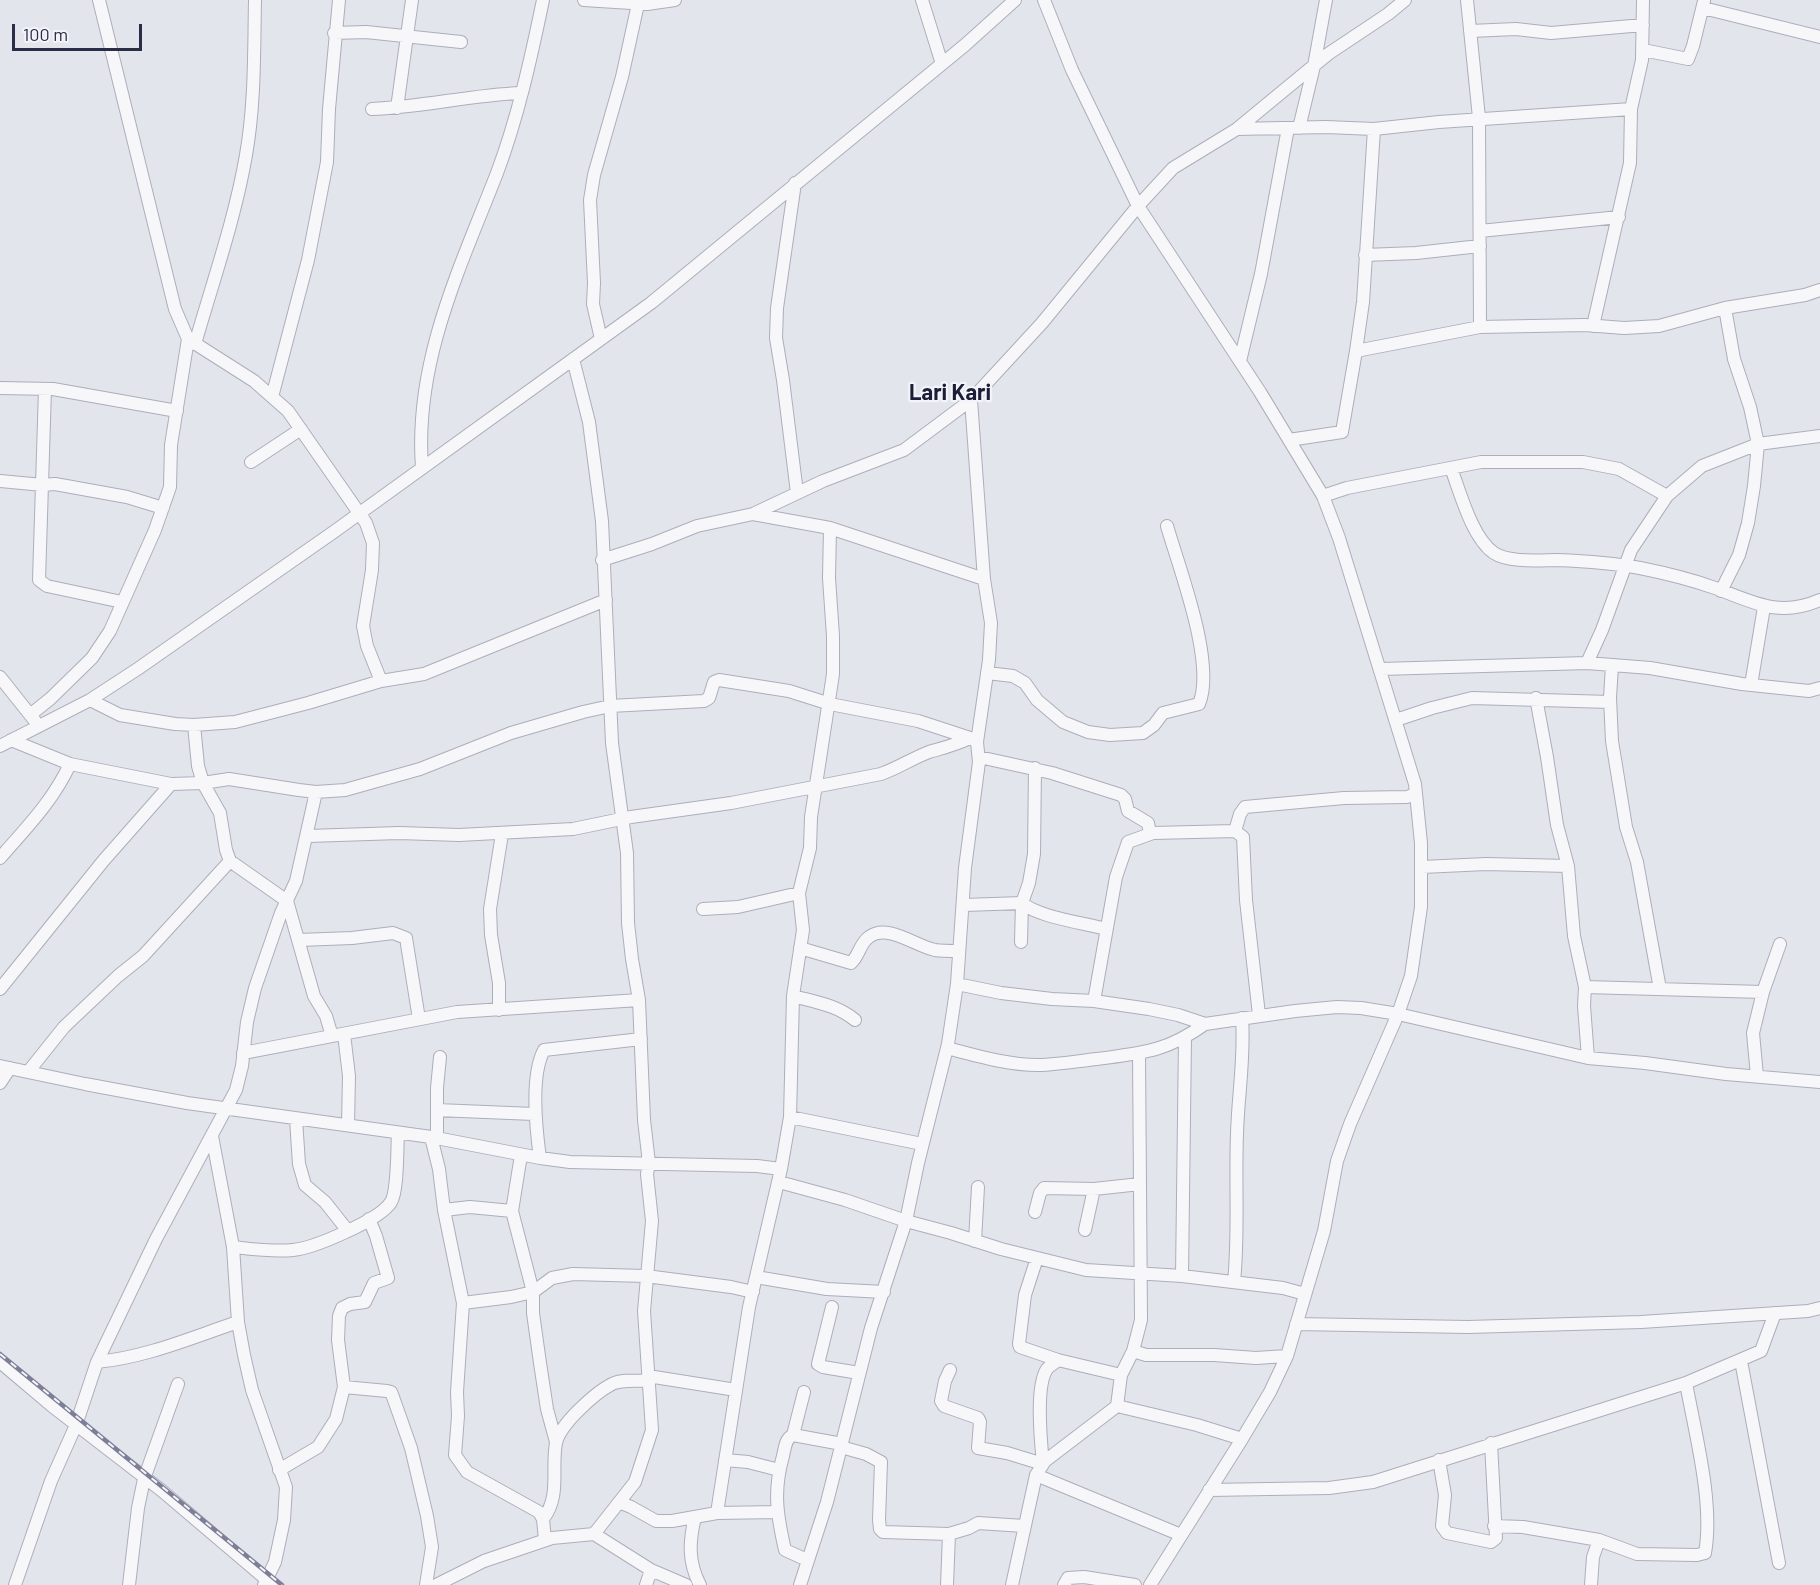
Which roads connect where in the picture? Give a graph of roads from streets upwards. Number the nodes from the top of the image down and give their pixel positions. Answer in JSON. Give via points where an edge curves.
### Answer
{"nodes":[{"id":1,"x":99,"y":0,"type":"edge"},
{"id":2,"x":255,"y":0,"type":"edge"},
{"id":3,"x":339,"y":0,"type":"edge"},
{"id":4,"x":412,"y":0,"type":"edge"},
{"id":5,"x":543,"y":0,"type":"edge"},
{"id":6,"x":584,"y":0,"type":"edge"},
{"id":7,"x":675,"y":0,"type":"edge"},
{"id":8,"x":922,"y":0,"type":"edge"},
{"id":9,"x":1015,"y":0,"type":"edge"},
{"id":10,"x":1044,"y":0,"type":"edge"},
{"id":11,"x":1326,"y":0,"type":"edge"},
{"id":12,"x":1405,"y":0,"type":"edge"},
{"id":13,"x":1467,"y":0,"type":"edge"},
{"id":14,"x":1643,"y":0,"type":"edge"},
{"id":15,"x":638,"y":4,"type":"junction"},
{"id":16,"x":1704,"y":4,"type":"edge"},
{"id":17,"x":1643,"y":25,"type":"junction"},
{"id":18,"x":1470,"y":31,"type":"junction"},
{"id":19,"x":334,"y":33,"type":"junction"},
{"id":20,"x":406,"y":35,"type":"junction"},
{"id":21,"x":1820,"y":37,"type":"edge"},
{"id":22,"x":461,"y":42,"type":"dead end"},
{"id":23,"x":1643,"y":50,"type":"junction"},
{"id":24,"x":942,"y":64,"type":"junction"},
{"id":25,"x":1314,"y":66,"type":"junction"},
{"id":26,"x":521,"y":93,"type":"junction"},
{"id":27,"x":397,"y":108,"type":"junction"},
{"id":28,"x":372,"y":109,"type":"dead end"},
{"id":29,"x":1631,"y":109,"type":"junction"},
{"id":30,"x":1479,"y":118,"type":"junction"},
{"id":31,"x":1294,"y":128,"type":"junction"},
{"id":32,"x":1237,"y":129,"type":"junction"},
{"id":33,"x":1374,"y":129,"type":"junction"},
{"id":34,"x":795,"y":183,"type":"junction"},
{"id":35,"x":1138,"y":206,"type":"junction"},
{"id":36,"x":1619,"y":217,"type":"junction"},
{"id":37,"x":1480,"y":231,"type":"junction"},
{"id":38,"x":1480,"y":246,"type":"junction"},
{"id":39,"x":1365,"y":255,"type":"junction"},
{"id":40,"x":1820,"y":290,"type":"edge"},
{"id":41,"x":1725,"y":308,"type":"junction"},
{"id":42,"x":1593,"y":326,"type":"junction"},
{"id":43,"x":1480,"y":327,"type":"junction"},
{"id":44,"x":601,"y":339,"type":"junction"},
{"id":45,"x":191,"y":341,"type":"junction"},
{"id":46,"x":1356,"y":351,"type":"junction"},
{"id":47,"x":573,"y":359,"type":"junction"},
{"id":48,"x":1240,"y":362,"type":"junction"},
{"id":49,"x":0,"y":388,"type":"edge"},
{"id":50,"x":45,"y":389,"type":"junction"},
{"id":51,"x":272,"y":397,"type":"junction"},
{"id":52,"x":971,"y":400,"type":"junction"},
{"id":53,"x":177,"y":411,"type":"junction"},
{"id":54,"x":301,"y":429,"type":"junction"},
{"id":55,"x":1820,"y":436,"type":"edge"},
{"id":56,"x":1289,"y":440,"type":"junction"},
{"id":57,"x":1758,"y":444,"type":"junction"},
{"id":58,"x":251,"y":462,"type":"dead end"},
{"id":59,"x":422,"y":467,"type":"junction"},
{"id":60,"x":1451,"y":468,"type":"junction"},
{"id":61,"x":0,"y":481,"type":"edge"},
{"id":62,"x":43,"y":485,"type":"junction"},
{"id":63,"x":797,"y":493,"type":"junction"},
{"id":64,"x":1323,"y":496,"type":"junction"},
{"id":65,"x":1667,"y":496,"type":"junction"},
{"id":66,"x":163,"y":508,"type":"junction"},
{"id":67,"x":359,"y":512,"type":"junction"},
{"id":68,"x":753,"y":513,"type":"junction"},
{"id":69,"x":1167,"y":526,"type":"dead end"},
{"id":70,"x":830,"y":528,"type":"junction"},
{"id":71,"x":602,"y":560,"type":"junction"},
{"id":72,"x":1626,"y":565,"type":"junction"},
{"id":73,"x":984,"y":579,"type":"junction"},
{"id":74,"x":1720,"y":591,"type":"junction"},
{"id":75,"x":606,"y":600,"type":"junction"},
{"id":76,"x":1820,"y":600,"type":"edge"},
{"id":77,"x":122,"y":602,"type":"junction"},
{"id":78,"x":1764,"y":607,"type":"junction"},
{"id":79,"x":1587,"y":663,"type":"junction"},
{"id":80,"x":1612,"y":665,"type":"junction"},
{"id":81,"x":1381,"y":669,"type":"junction"},
{"id":82,"x":987,"y":673,"type":"junction"},
{"id":83,"x":0,"y":677,"type":"edge"},
{"id":84,"x":381,"y":681,"type":"junction"},
{"id":85,"x":1751,"y":685,"type":"junction"},
{"id":86,"x":1820,"y":688,"type":"edge"},
{"id":87,"x":1536,"y":698,"type":"junction"},
{"id":88,"x":90,"y":700,"type":"junction"},
{"id":89,"x":1610,"y":702,"type":"junction"},
{"id":90,"x":830,"y":704,"type":"junction"},
{"id":91,"x":610,"y":706,"type":"junction"},
{"id":92,"x":30,"y":715,"type":"junction"},
{"id":93,"x":1396,"y":720,"type":"junction"},
{"id":94,"x":194,"y":725,"type":"junction"},
{"id":95,"x":39,"y":726,"type":"junction"},
{"id":96,"x":974,"y":740,"type":"junction"},
{"id":97,"x":6,"y":743,"type":"edge"},
{"id":98,"x":979,"y":757,"type":"junction"},
{"id":99,"x":70,"y":764,"type":"junction"},
{"id":100,"x":1035,"y":768,"type":"junction"},
{"id":101,"x":203,"y":783,"type":"junction"},
{"id":102,"x":171,"y":784,"type":"junction"},
{"id":103,"x":817,"y":786,"type":"junction"},
{"id":104,"x":316,"y":792,"type":"junction"},
{"id":105,"x":1415,"y":794,"type":"junction"},
{"id":106,"x":622,"y":820,"type":"junction"},
{"id":107,"x":1235,"y":831,"type":"junction"},
{"id":108,"x":502,"y":834,"type":"junction"},
{"id":109,"x":1150,"y":834,"type":"junction"},
{"id":110,"x":308,"y":836,"type":"junction"},
{"id":111,"x":0,"y":858,"type":"edge"},
{"id":112,"x":230,"y":861,"type":"junction"},
{"id":113,"x":1568,"y":866,"type":"junction"},
{"id":114,"x":1422,"y":867,"type":"junction"},
{"id":115,"x":799,"y":893,"type":"junction"},
{"id":116,"x":287,"y":901,"type":"junction"},
{"id":117,"x":1022,"y":903,"type":"junction"},
{"id":118,"x":964,"y":905,"type":"junction"},
{"id":119,"x":703,"y":909,"type":"dead end"},
{"id":120,"x":1106,"y":929,"type":"junction"},
{"id":121,"x":299,"y":940,"type":"junction"},
{"id":122,"x":1021,"y":942,"type":"dead end"},
{"id":123,"x":1780,"y":944,"type":"dead end"},
{"id":124,"x":801,"y":948,"type":"junction"},
{"id":125,"x":958,"y":951,"type":"junction"},
{"id":126,"x":957,"y":984,"type":"junction"},
{"id":127,"x":1585,"y":987,"type":"junction"},
{"id":128,"x":1660,"y":988,"type":"junction"},
{"id":129,"x":0,"y":989,"type":"edge"},
{"id":130,"x":1763,"y":992,"type":"junction"},
{"id":131,"x":793,"y":996,"type":"junction"},
{"id":132,"x":639,"y":1000,"type":"junction"},
{"id":133,"x":1094,"y":1001,"type":"junction"},
{"id":134,"x":499,"y":1010,"type":"junction"},
{"id":135,"x":1398,"y":1014,"type":"junction"},
{"id":136,"x":1259,"y":1015,"type":"junction"},
{"id":137,"x":1242,"y":1018,"type":"junction"},
{"id":138,"x":418,"y":1019,"type":"junction"},
{"id":139,"x":855,"y":1020,"type":"dead end"},
{"id":140,"x":1204,"y":1024,"type":"junction"},
{"id":141,"x":338,"y":1035,"type":"junction"},
{"id":142,"x":1185,"y":1038,"type":"junction"},
{"id":143,"x":641,"y":1039,"type":"junction"},
{"id":144,"x":947,"y":1048,"type":"junction"},
{"id":145,"x":243,"y":1053,"type":"junction"},
{"id":146,"x":1139,"y":1054,"type":"junction"},
{"id":147,"x":440,"y":1057,"type":"dead end"},
{"id":148,"x":1588,"y":1058,"type":"junction"},
{"id":149,"x":5,"y":1067,"type":"edge"},
{"id":150,"x":28,"y":1072,"type":"junction"},
{"id":151,"x":1757,"y":1076,"type":"junction"},
{"id":152,"x":1820,"y":1082,"type":"edge"},
{"id":153,"x":0,"y":1083,"type":"edge"},
{"id":154,"x":227,"y":1109,"type":"junction"},
{"id":155,"x":437,"y":1110,"type":"junction"},
{"id":156,"x":534,"y":1114,"type":"junction"},
{"id":157,"x":790,"y":1117,"type":"junction"},
{"id":158,"x":296,"y":1119,"type":"junction"},
{"id":159,"x":348,"y":1125,"type":"junction"},
{"id":160,"x":398,"y":1133,"type":"junction"},
{"id":161,"x":212,"y":1136,"type":"junction"},
{"id":162,"x":434,"y":1138,"type":"junction"},
{"id":163,"x":922,"y":1144,"type":"junction"},
{"id":164,"x":521,"y":1155,"type":"junction"},
{"id":165,"x":540,"y":1158,"type":"junction"},
{"id":166,"x":649,"y":1163,"type":"junction"},
{"id":167,"x":782,"y":1169,"type":"junction"},
{"id":168,"x":778,"y":1182,"type":"junction"},
{"id":169,"x":1140,"y":1184,"type":"junction"},
{"id":170,"x":978,"y":1187,"type":"dead end"},
{"id":171,"x":1094,"y":1189,"type":"junction"},
{"id":172,"x":444,"y":1210,"type":"junction"},
{"id":173,"x":512,"y":1211,"type":"junction"},
{"id":174,"x":1035,"y":1212,"type":"dead end"},
{"id":175,"x":369,"y":1219,"type":"junction"},
{"id":176,"x":906,"y":1221,"type":"junction"},
{"id":177,"x":348,"y":1230,"type":"junction"},
{"id":178,"x":1085,"y":1230,"type":"dead end"},
{"id":179,"x":975,"y":1240,"type":"junction"},
{"id":180,"x":233,"y":1247,"type":"junction"},
{"id":181,"x":1037,"y":1258,"type":"junction"},
{"id":182,"x":1142,"y":1272,"type":"junction"},
{"id":183,"x":646,"y":1276,"type":"junction"},
{"id":184,"x":1182,"y":1276,"type":"junction"},
{"id":185,"x":756,"y":1277,"type":"junction"},
{"id":186,"x":1234,"y":1282,"type":"junction"},
{"id":187,"x":533,"y":1292,"type":"junction"},
{"id":188,"x":753,"y":1292,"type":"junction"},
{"id":189,"x":884,"y":1292,"type":"junction"},
{"id":190,"x":1305,"y":1294,"type":"junction"},
{"id":191,"x":463,"y":1303,"type":"junction"},
{"id":192,"x":832,"y":1307,"type":"dead end"},
{"id":193,"x":1820,"y":1308,"type":"edge"},
{"id":194,"x":1775,"y":1313,"type":"junction"},
{"id":195,"x":238,"y":1322,"type":"junction"},
{"id":196,"x":1296,"y":1324,"type":"junction"},
{"id":197,"x":1133,"y":1350,"type":"junction"},
{"id":198,"x":1287,"y":1356,"type":"junction"},
{"id":199,"x":1058,"y":1360,"type":"junction"},
{"id":200,"x":1741,"y":1361,"type":"junction"},
{"id":201,"x":0,"y":1362,"type":"edge"},
{"id":202,"x":97,"y":1362,"type":"junction"},
{"id":203,"x":950,"y":1370,"type":"dead end"},
{"id":204,"x":859,"y":1373,"type":"junction"},
{"id":205,"x":1121,"y":1375,"type":"junction"},
{"id":206,"x":649,"y":1378,"type":"junction"},
{"id":207,"x":1686,"y":1383,"type":"junction"},
{"id":208,"x":178,"y":1384,"type":"dead end"},
{"id":209,"x":344,"y":1388,"type":"junction"},
{"id":210,"x":736,"y":1390,"type":"junction"},
{"id":211,"x":804,"y":1392,"type":"dead end"},
{"id":212,"x":1117,"y":1406,"type":"junction"},
{"id":213,"x":76,"y":1425,"type":"junction"},
{"id":214,"x":793,"y":1435,"type":"junction"},
{"id":215,"x":1242,"y":1439,"type":"junction"},
{"id":216,"x":556,"y":1442,"type":"junction"},
{"id":217,"x":1491,"y":1443,"type":"junction"},
{"id":218,"x":841,"y":1446,"type":"junction"},
{"id":219,"x":725,"y":1460,"type":"junction"},
{"id":220,"x":1439,"y":1460,"type":"junction"},
{"id":221,"x":1043,"y":1464,"type":"junction"},
{"id":222,"x":279,"y":1470,"type":"junction"},
{"id":223,"x":779,"y":1470,"type":"junction"},
{"id":224,"x":1036,"y":1475,"type":"junction"},
{"id":225,"x":144,"y":1479,"type":"junction"},
{"id":226,"x":1209,"y":1490,"type":"junction"},
{"id":227,"x":619,"y":1502,"type":"junction"},
{"id":228,"x":777,"y":1512,"type":"junction"},
{"id":229,"x":717,"y":1513,"type":"junction"},
{"id":230,"x":695,"y":1517,"type":"junction"},
{"id":231,"x":543,"y":1519,"type":"junction"},
{"id":232,"x":1024,"y":1526,"type":"junction"},
{"id":233,"x":1494,"y":1526,"type":"junction"},
{"id":234,"x":594,"y":1534,"type":"junction"},
{"id":235,"x":949,"y":1534,"type":"junction"},
{"id":236,"x":1181,"y":1535,"type":"junction"},
{"id":237,"x":545,"y":1540,"type":"junction"},
{"id":238,"x":1599,"y":1540,"type":"junction"},
{"id":239,"x":807,"y":1560,"type":"junction"},
{"id":240,"x":1779,"y":1563,"type":"dead end"},
{"id":241,"x":651,"y":1570,"type":"junction"},
{"id":242,"x":268,"y":1583,"type":"edge"},
{"id":243,"x":15,"y":1585,"type":"edge"},
{"id":244,"x":129,"y":1585,"type":"edge"},
{"id":245,"x":426,"y":1585,"type":"edge"},
{"id":246,"x":436,"y":1585,"type":"edge"},
{"id":247,"x":646,"y":1585,"type":"edge"},
{"id":248,"x":686,"y":1585,"type":"edge"},
{"id":249,"x":700,"y":1585,"type":"edge"},
{"id":250,"x":800,"y":1585,"type":"edge"},
{"id":251,"x":947,"y":1585,"type":"edge"},
{"id":252,"x":1012,"y":1585,"type":"edge"},
{"id":253,"x":1064,"y":1585,"type":"edge"},
{"id":254,"x":1135,"y":1585,"type":"edge"},
{"id":255,"x":1150,"y":1585,"type":"edge"},
{"id":256,"x":1591,"y":1585,"type":"edge"}],
"edges":[{"from":1,"to":45,"type":"street","via":[[175,309]]},
{"from":2,"to":45,"type":"street","via":[[252,119],[246,155]]},
{"from":3,"to":19,"type":"street"},
{"from":4,"to":20,"type":"street"},
{"from":5,"to":26,"type":"street"},
{"from":6,"to":15,"type":"street"},
{"from":7,"to":15,"type":"street"},
{"from":8,"to":24,"type":"street"},
{"from":9,"to":24,"type":"street"},
{"from":10,"to":35,"type":"street","via":[[1072,70]]},
{"from":11,"to":25,"type":"street"},
{"from":12,"to":25,"type":"street"},
{"from":13,"to":18,"type":"street"},
{"from":14,"to":17,"type":"street"},
{"from":15,"to":44,"type":"street","via":[[590,200],[593,304]]},
{"from":16,"to":21,"type":"street"},
{"from":16,"to":23,"type":"street","via":[[1688,59]]},
{"from":17,"to":18,"type":"street","via":[[1551,33],[1516,29]]},
{"from":17,"to":23,"type":"street"},
{"from":18,"to":30,"type":"street"},
{"from":19,"to":20,"type":"street"},
{"from":19,"to":51,"type":"street","via":[[327,162],[308,260]]},
{"from":20,"to":22,"type":"street"},
{"from":20,"to":27,"type":"street"},
{"from":23,"to":29,"type":"street"},
{"from":24,"to":34,"type":"street"},
{"from":25,"to":31,"type":"street"},
{"from":25,"to":32,"type":"street"},
{"from":26,"to":27,"type":"street","via":[[487,94]]},
{"from":26,"to":59,"type":"street","via":[[497,172],[462,256],[428,367],[420,441]]},
{"from":27,"to":28,"type":"street"},
{"from":29,"to":30,"type":"street"},
{"from":29,"to":36,"type":"street","via":[[1630,163]]},
{"from":30,"to":33,"type":"street"},
{"from":30,"to":37,"type":"street"},
{"from":31,"to":32,"type":"street"},
{"from":31,"to":33,"type":"street"},
{"from":31,"to":48,"type":"street"},
{"from":32,"to":35,"type":"street","via":[[1173,168]]},
{"from":33,"to":39,"type":"street"},
{"from":34,"to":44,"type":"street","via":[[651,303]]},
{"from":34,"to":63,"type":"street","via":[[776,338]]},
{"from":35,"to":48,"type":"street"},
{"from":35,"to":52,"type":"street"},
{"from":36,"to":37,"type":"street"},
{"from":36,"to":42,"type":"street"},
{"from":37,"to":38,"type":"street"},
{"from":38,"to":39,"type":"street"},
{"from":38,"to":43,"type":"street"},
{"from":39,"to":46,"type":"street"},
{"from":40,"to":41,"type":"street"},
{"from":41,"to":42,"type":"street","via":[[1659,326]]},
{"from":41,"to":57,"type":"street","via":[[1734,359]]},
{"from":42,"to":43,"type":"street"},
{"from":43,"to":46,"type":"street"},
{"from":44,"to":47,"type":"street"},
{"from":45,"to":51,"type":"street"},
{"from":45,"to":53,"type":"street"},
{"from":46,"to":56,"type":"street","via":[[1342,432]]},
{"from":47,"to":59,"type":"street"},
{"from":47,"to":71,"type":"street","via":[[589,422],[602,521]]},
{"from":48,"to":56,"type":"street"},
{"from":49,"to":50,"type":"street"},
{"from":50,"to":53,"type":"street"},
{"from":50,"to":62,"type":"street"},
{"from":51,"to":54,"type":"street"},
{"from":52,"to":63,"type":"street","via":[[904,450]]},
{"from":52,"to":73,"type":"street"},
{"from":53,"to":66,"type":"street","via":[[170,487]]},
{"from":54,"to":58,"type":"street"},
{"from":54,"to":67,"type":"street"},
{"from":55,"to":57,"type":"street"},
{"from":56,"to":64,"type":"street"},
{"from":57,"to":65,"type":"street","via":[[1702,466]]},
{"from":57,"to":74,"type":"street","via":[[1748,523],[1739,555]]},
{"from":59,"to":67,"type":"street"},
{"from":60,"to":64,"type":"street"},
{"from":60,"to":65,"type":"street","via":[[1481,462],[1583,462],[1619,469]]},
{"from":60,"to":72,"type":"street","via":[[1482,541],[1495,554],[1528,561]]},
{"from":61,"to":62,"type":"street"},
{"from":62,"to":66,"type":"street","via":[[127,497]]},
{"from":62,"to":77,"type":"street","via":[[39,580],[47,586]]},
{"from":63,"to":68,"type":"street"},
{"from":64,"to":81,"type":"street"},
{"from":65,"to":72,"type":"street","via":[[1631,550]]},
{"from":66,"to":77,"type":"street"},
{"from":67,"to":84,"type":"street","via":[[373,543],[363,626]]},
{"from":67,"to":88,"type":"street"},
{"from":68,"to":70,"type":"street"},
{"from":68,"to":71,"type":"street","via":[[697,526]]},
{"from":69,"to":82,"type":"street","via":[[1203,657],[1199,704],[1163,713],[1143,733],[1088,732],[1063,722],[1013,676]]},
{"from":70,"to":73,"type":"street"},
{"from":70,"to":90,"type":"street"},
{"from":71,"to":75,"type":"street"},
{"from":72,"to":74,"type":"street","via":[[1670,574]]},
{"from":72,"to":79,"type":"street"},
{"from":73,"to":82,"type":"street","via":[[991,623]]},
{"from":74,"to":78,"type":"street"},
{"from":75,"to":84,"type":"street","via":[[424,674]]},
{"from":75,"to":91,"type":"street"},
{"from":76,"to":78,"type":"street","via":[[1792,608]]},
{"from":77,"to":92,"type":"street","via":[[93,658]]},
{"from":78,"to":85,"type":"street"},
{"from":79,"to":80,"type":"street"},
{"from":79,"to":81,"type":"street"},
{"from":80,"to":85,"type":"street"},
{"from":80,"to":89,"type":"street"},
{"from":81,"to":93,"type":"street"},
{"from":82,"to":96,"type":"street"},
{"from":83,"to":92,"type":"street"},
{"from":84,"to":94,"type":"street","via":[[235,722]]},
{"from":85,"to":86,"type":"street","via":[[1809,691]]},
{"from":87,"to":89,"type":"street"},
{"from":87,"to":93,"type":"street","via":[[1472,698]]},
{"from":87,"to":113,"type":"street","via":[[1557,825]]},
{"from":88,"to":94,"type":"street","via":[[120,715]]},
{"from":88,"to":95,"type":"street"},
{"from":89,"to":128,"type":"street","via":[[1626,827],[1637,862]]},
{"from":90,"to":91,"type":"street","via":[[789,691],[719,680],[704,701]]},
{"from":90,"to":96,"type":"street","via":[[918,721]]},
{"from":90,"to":103,"type":"street"},
{"from":91,"to":104,"type":"street","via":[[511,733],[366,784]]},
{"from":91,"to":106,"type":"street"},
{"from":92,"to":95,"type":"street"},
{"from":93,"to":105,"type":"street"},
{"from":94,"to":101,"type":"street"},
{"from":95,"to":97,"type":"street"},
{"from":96,"to":98,"type":"street"},
{"from":96,"to":103,"type":"street","via":[[927,753],[881,774]]},
{"from":97,"to":99,"type":"street"},
{"from":98,"to":100,"type":"street"},
{"from":98,"to":118,"type":"street"},
{"from":99,"to":102,"type":"street"},
{"from":99,"to":111,"type":"street","via":[[59,788]]},
{"from":100,"to":109,"type":"street","via":[[1121,795],[1128,811],[1148,822]]},
{"from":100,"to":117,"type":"street","via":[[1034,854]]},
{"from":101,"to":102,"type":"street"},
{"from":101,"to":104,"type":"street","via":[[230,779]]},
{"from":101,"to":112,"type":"street","via":[[220,813]]},
{"from":102,"to":129,"type":"street"},
{"from":103,"to":106,"type":"street"},
{"from":103,"to":115,"type":"street","via":[[810,848]]},
{"from":104,"to":110,"type":"street"},
{"from":105,"to":107,"type":"street","via":[[1245,807]]},
{"from":105,"to":114,"type":"street"},
{"from":106,"to":108,"type":"street","via":[[573,829]]},
{"from":106,"to":132,"type":"street","via":[[628,922]]},
{"from":107,"to":109,"type":"street"},
{"from":107,"to":136,"type":"street","via":[[1243,837]]},
{"from":108,"to":110,"type":"street"},
{"from":108,"to":134,"type":"street","via":[[490,909]]},
{"from":109,"to":120,"type":"street","via":[[1126,846]]},
{"from":110,"to":116,"type":"street"},
{"from":112,"to":116,"type":"street"},
{"from":112,"to":150,"type":"street","via":[[143,956],[64,1027]]},
{"from":113,"to":114,"type":"street"},
{"from":113,"to":127,"type":"street","via":[[1574,936]]},
{"from":114,"to":135,"type":"street","via":[[1417,942]]},
{"from":115,"to":119,"type":"street"},
{"from":115,"to":124,"type":"street"},
{"from":116,"to":121,"type":"street"},
{"from":116,"to":145,"type":"street","via":[[255,988]]},
{"from":117,"to":118,"type":"street"},
{"from":117,"to":120,"type":"street","via":[[1045,914]]},
{"from":117,"to":122,"type":"street"},
{"from":118,"to":125,"type":"street"},
{"from":120,"to":133,"type":"street"},
{"from":121,"to":138,"type":"street","via":[[393,933],[406,938]]},
{"from":121,"to":141,"type":"street","via":[[314,996]]},
{"from":123,"to":130,"type":"street"},
{"from":124,"to":125,"type":"street","via":[[850,963],[866,939],[875,933],[886,933],[934,950]]},
{"from":124,"to":131,"type":"street"},
{"from":125,"to":126,"type":"street"},
{"from":126,"to":133,"type":"street","via":[[1000,993]]},
{"from":126,"to":144,"type":"street"},
{"from":127,"to":128,"type":"street"},
{"from":127,"to":148,"type":"street"},
{"from":128,"to":130,"type":"street"},
{"from":130,"to":151,"type":"street","via":[[1753,1033]]},
{"from":131,"to":139,"type":"street","via":[[830,1005]]},
{"from":131,"to":157,"type":"street"},
{"from":132,"to":134,"type":"street"},
{"from":132,"to":143,"type":"street"},
{"from":133,"to":140,"type":"street","via":[[1149,1008]]},
{"from":134,"to":138,"type":"street"},
{"from":135,"to":136,"type":"street","via":[[1337,1007]]},
{"from":135,"to":148,"type":"street"},
{"from":135,"to":190,"type":"street","via":[[1337,1161],[1324,1231]]},
{"from":136,"to":137,"type":"street"},
{"from":137,"to":140,"type":"street"},
{"from":137,"to":186,"type":"street"},
{"from":138,"to":141,"type":"street"},
{"from":140,"to":142,"type":"street"},
{"from":141,"to":145,"type":"street"},
{"from":141,"to":159,"type":"street","via":[[349,1076]]},
{"from":142,"to":146,"type":"street"},
{"from":142,"to":184,"type":"street"},
{"from":143,"to":156,"type":"street","via":[[544,1050]]},
{"from":143,"to":166,"type":"street"},
{"from":144,"to":146,"type":"street","via":[[1040,1065]]},
{"from":144,"to":163,"type":"street"},
{"from":145,"to":154,"type":"street","via":[[236,1090]]},
{"from":146,"to":169,"type":"street"},
{"from":147,"to":155,"type":"street"},
{"from":148,"to":151,"type":"street"},
{"from":149,"to":150,"type":"street"},
{"from":149,"to":153,"type":"street"},
{"from":150,"to":154,"type":"street"},
{"from":151,"to":152,"type":"street"},
{"from":154,"to":158,"type":"street"},
{"from":154,"to":161,"type":"street"},
{"from":155,"to":156,"type":"street"},
{"from":155,"to":162,"type":"street"},
{"from":156,"to":165,"type":"street"},
{"from":157,"to":163,"type":"street"},
{"from":157,"to":167,"type":"street"},
{"from":158,"to":159,"type":"street"},
{"from":158,"to":177,"type":"street","via":[[299,1164],[305,1185]]},
{"from":159,"to":160,"type":"street"},
{"from":160,"to":162,"type":"street"},
{"from":160,"to":175,"type":"street","via":[[392,1201]]},
{"from":161,"to":180,"type":"street"},
{"from":161,"to":202,"type":"street","via":[[156,1239]]},
{"from":162,"to":164,"type":"street"},
{"from":162,"to":172,"type":"street"},
{"from":163,"to":176,"type":"street"},
{"from":164,"to":165,"type":"street"},
{"from":164,"to":173,"type":"street"},
{"from":165,"to":166,"type":"street"},
{"from":166,"to":167,"type":"street"},
{"from":166,"to":183,"type":"street","via":[[652,1221]]},
{"from":167,"to":168,"type":"street"},
{"from":168,"to":176,"type":"street"},
{"from":168,"to":185,"type":"street"},
{"from":169,"to":171,"type":"street"},
{"from":169,"to":182,"type":"street"},
{"from":170,"to":179,"type":"street"},
{"from":171,"to":174,"type":"street","via":[[1044,1188]]},
{"from":171,"to":178,"type":"street"},
{"from":172,"to":173,"type":"street","via":[[470,1207]]},
{"from":172,"to":191,"type":"street"},
{"from":173,"to":187,"type":"street"},
{"from":175,"to":177,"type":"street"},
{"from":175,"to":209,"type":"street","via":[[388,1278],[374,1283],[365,1302],[342,1308],[338,1340]]},
{"from":176,"to":179,"type":"street"},
{"from":176,"to":189,"type":"street"},
{"from":177,"to":180,"type":"street","via":[[293,1250]]},
{"from":179,"to":181,"type":"street"},
{"from":180,"to":195,"type":"street"},
{"from":181,"to":182,"type":"street","via":[[1086,1270]]},
{"from":181,"to":199,"type":"street","via":[[1025,1295],[1019,1344]]},
{"from":182,"to":184,"type":"street"},
{"from":182,"to":197,"type":"street","via":[[1141,1320]]},
{"from":183,"to":187,"type":"street","via":[[573,1274],[552,1278]]},
{"from":183,"to":188,"type":"street"},
{"from":183,"to":206,"type":"street","via":[[644,1311]]},
{"from":184,"to":186,"type":"street"},
{"from":185,"to":188,"type":"street"},
{"from":185,"to":189,"type":"street","via":[[826,1289]]},
{"from":186,"to":190,"type":"street"},
{"from":187,"to":191,"type":"street"},
{"from":187,"to":216,"type":"street","via":[[547,1409]]},
{"from":188,"to":210,"type":"street"},
{"from":189,"to":204,"type":"street"},
{"from":190,"to":196,"type":"street"},
{"from":191,"to":231,"type":"street","via":[[455,1455],[467,1472],[539,1512]]},
{"from":192,"to":204,"type":"street","via":[[818,1364]]},
{"from":193,"to":194,"type":"street"},
{"from":194,"to":196,"type":"street","via":[[1468,1327]]},
{"from":194,"to":200,"type":"street","via":[[1761,1351]]},
{"from":195,"to":202,"type":"street","via":[[156,1351]]},
{"from":195,"to":222,"type":"street","via":[[252,1390]]},
{"from":196,"to":198,"type":"street"},
{"from":197,"to":198,"type":"street","via":[[1146,1355]]},
{"from":197,"to":205,"type":"street"},
{"from":198,"to":215,"type":"street"},
{"from":199,"to":205,"type":"street"},
{"from":199,"to":221,"type":"street","via":[[1047,1369],[1042,1381]]},
{"from":200,"to":207,"type":"street"},
{"from":200,"to":240,"type":"street"},
{"from":201,"to":213,"type":"street"},
{"from":202,"to":213,"type":"street"},
{"from":203,"to":221,"type":"street","via":[[941,1401],[944,1406],[978,1418],[978,1448]]},
{"from":204,"to":218,"type":"street"},
{"from":205,"to":212,"type":"street"},
{"from":206,"to":210,"type":"street"},
{"from":206,"to":216,"type":"street","via":[[612,1384],[577,1411]]},
{"from":206,"to":227,"type":"street","via":[[652,1430],[635,1482]]},
{"from":207,"to":217,"type":"street"},
{"from":207,"to":238,"type":"street","via":[[1704,1477],[1705,1553],[1637,1554]]},
{"from":208,"to":225,"type":"street"},
{"from":209,"to":222,"type":"street","via":[[336,1419],[323,1442]]},
{"from":209,"to":245,"type":"street","via":[[391,1392],[411,1448],[427,1516],[432,1547]]},
{"from":210,"to":219,"type":"street"},
{"from":211,"to":214,"type":"street"},
{"from":212,"to":215,"type":"street"},
{"from":212,"to":221,"type":"street"},
{"from":213,"to":225,"type":"street"},
{"from":213,"to":243,"type":"street","via":[[51,1481]]},
{"from":214,"to":218,"type":"street"},
{"from":214,"to":223,"type":"street","via":[[787,1439]]},
{"from":215,"to":226,"type":"street"},
{"from":216,"to":231,"type":"street","via":[[554,1496]]},
{"from":217,"to":220,"type":"street"},
{"from":217,"to":233,"type":"street"},
{"from":218,"to":235,"type":"street","via":[[881,1462],[879,1526],[883,1532]]},
{"from":218,"to":239,"type":"street"},
{"from":219,"to":223,"type":"street"},
{"from":219,"to":229,"type":"street"},
{"from":220,"to":226,"type":"street","via":[[1373,1482],[1329,1488]]},
{"from":220,"to":233,"type":"street","via":[[1445,1495],[1442,1526],[1447,1533],[1491,1542],[1496,1538]]},
{"from":221,"to":224,"type":"street"},
{"from":222,"to":242,"type":"street","via":[[286,1487],[284,1520]]},
{"from":223,"to":228,"type":"street"},
{"from":224,"to":232,"type":"street"},
{"from":224,"to":236,"type":"street"},
{"from":225,"to":242,"type":"street"},
{"from":225,"to":244,"type":"street"},
{"from":226,"to":236,"type":"street"},
{"from":227,"to":230,"type":"street","via":[[656,1521]]},
{"from":227,"to":234,"type":"street"},
{"from":228,"to":229,"type":"street"},
{"from":228,"to":239,"type":"street","via":[[785,1550]]},
{"from":229,"to":230,"type":"street"},
{"from":230,"to":249,"type":"street","via":[[690,1558]]},
{"from":231,"to":237,"type":"street"},
{"from":232,"to":235,"type":"street","via":[[978,1523]]},
{"from":232,"to":252,"type":"street"},
{"from":233,"to":238,"type":"street"},
{"from":234,"to":237,"type":"street"},
{"from":234,"to":241,"type":"street"},
{"from":235,"to":251,"type":"street"},
{"from":236,"to":255,"type":"street"},
{"from":237,"to":246,"type":"street","via":[[484,1561]]},
{"from":238,"to":256,"type":"street"},
{"from":239,"to":250,"type":"street"},
{"from":241,"to":247,"type":"street"},
{"from":241,"to":248,"type":"street"},
{"from":253,"to":254,"type":"street","via":[[1068,1578],[1084,1577]]}]}
